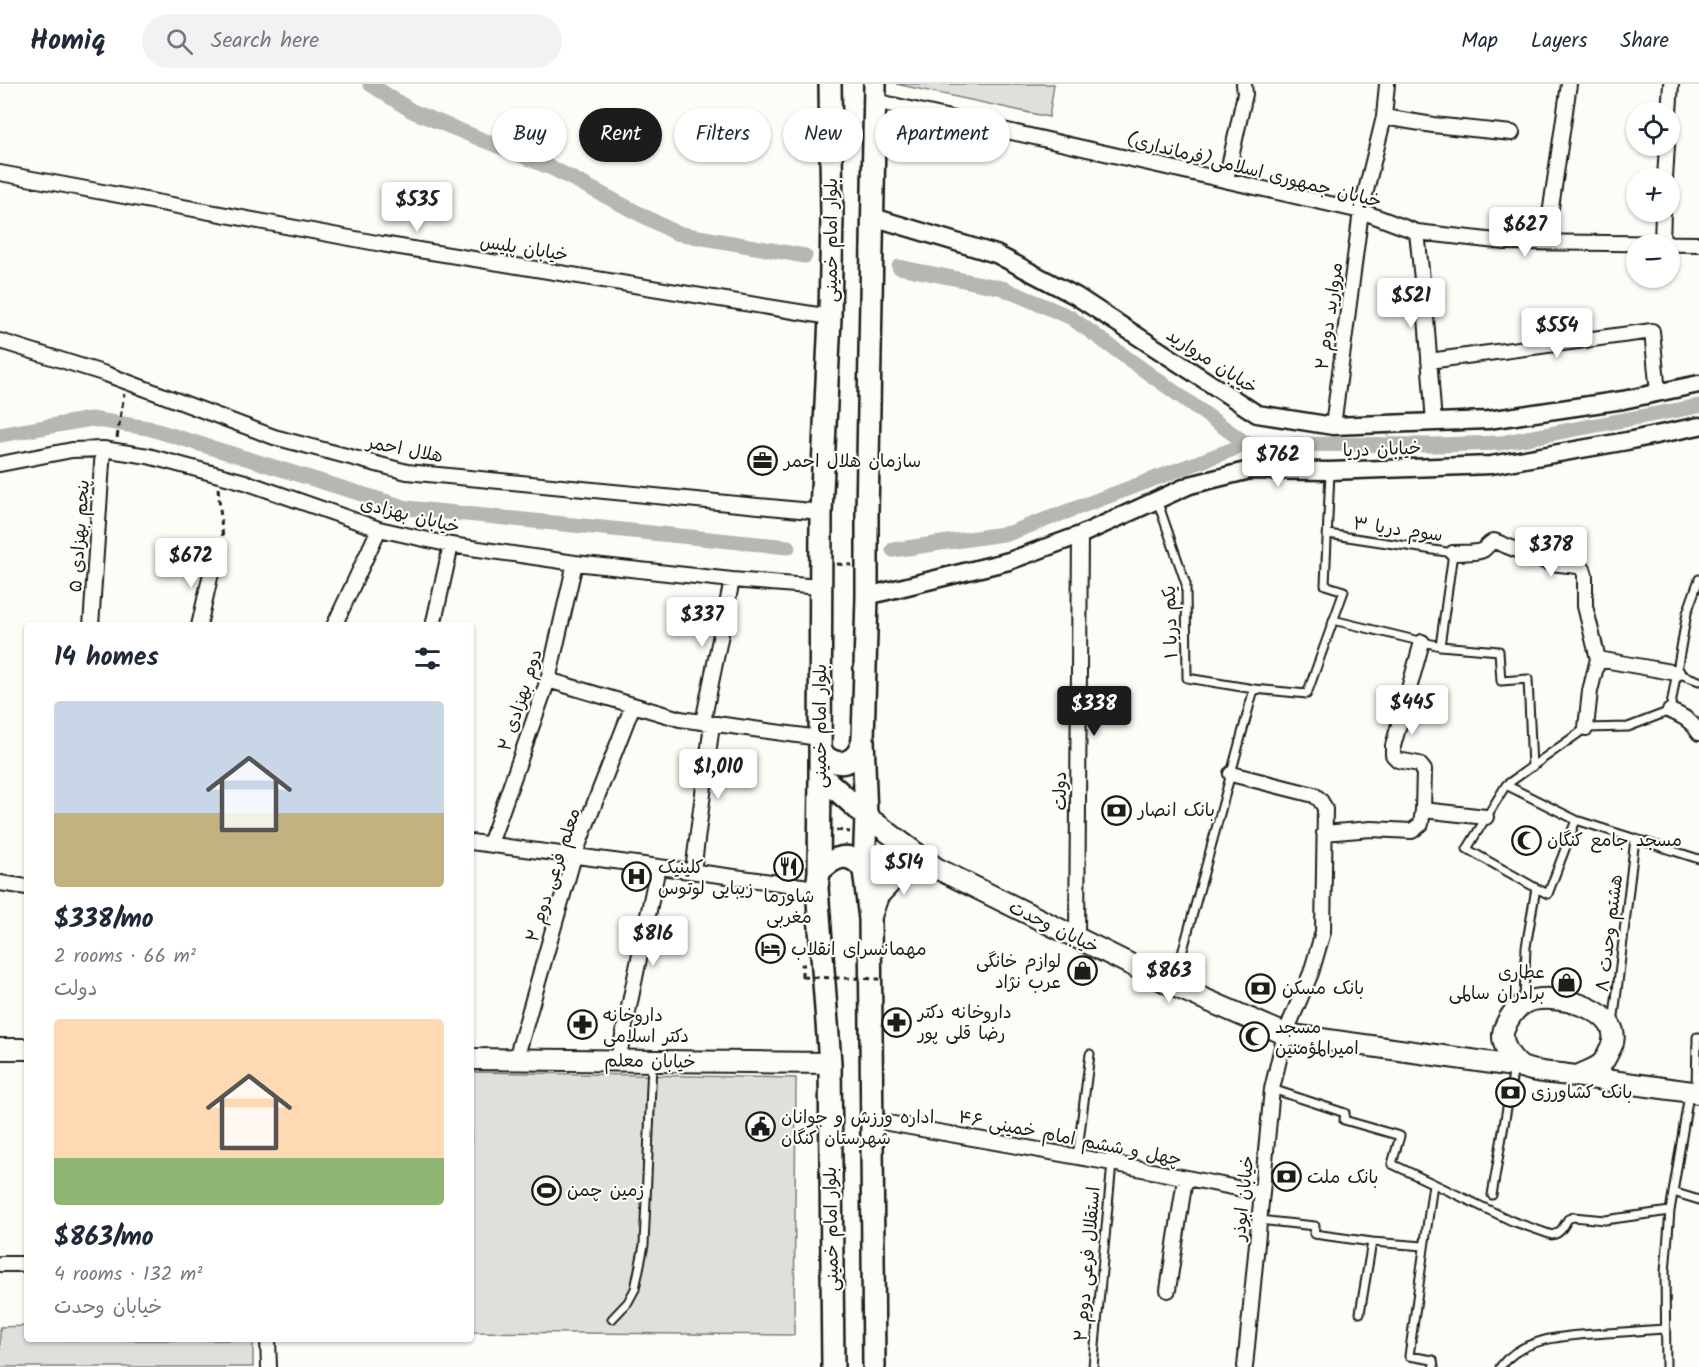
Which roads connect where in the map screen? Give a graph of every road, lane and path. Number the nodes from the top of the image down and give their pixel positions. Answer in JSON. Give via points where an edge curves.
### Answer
{"nodes":[{"id":1,"x":830,"y":84,"type":"edge"},
{"id":2,"x":1244,"y":84,"type":"edge"},
{"id":3,"x":1388,"y":84,"type":"edge"},
{"id":4,"x":1569,"y":84,"type":"edge"},
{"id":5,"x":1671,"y":84,"type":"edge"},
{"id":6,"x":875,"y":92,"type":"edge"},
{"id":7,"x":1670,"y":102,"type":"edge"},
{"id":8,"x":1384,"y":117,"type":"junction"},
{"id":9,"x":1512,"y":133,"type":"dead end"},
{"id":10,"x":0,"y":172,"type":"edge"},
{"id":11,"x":1226,"y":180,"type":"junction"},
{"id":12,"x":1361,"y":211,"type":"junction"},
{"id":13,"x":873,"y":216,"type":"junction"},
{"id":14,"x":1417,"y":232,"type":"junction"},
{"id":15,"x":1546,"y":242,"type":"junction"},
{"id":16,"x":1626,"y":243,"type":"edge"},
{"id":17,"x":1680,"y":244,"type":"edge"},
{"id":18,"x":1699,"y":244,"type":"edge"},
{"id":19,"x":830,"y":316,"type":"junction"},
{"id":20,"x":0,"y":342,"type":"edge"},
{"id":21,"x":1429,"y":361,"type":"junction"},
{"id":22,"x":126,"y":381,"type":"junction"},
{"id":23,"x":1699,"y":384,"type":"edge"},
{"id":24,"x":1658,"y":393,"type":"junction"},
{"id":25,"x":1434,"y":423,"type":"junction"},
{"id":26,"x":1333,"y":426,"type":"junction"},
{"id":27,"x":1699,"y":426,"type":"edge"},
{"id":28,"x":109,"y":450,"type":"junction"},
{"id":29,"x":0,"y":464,"type":"edge"},
{"id":30,"x":1330,"y":471,"type":"junction"},
{"id":31,"x":217,"y":475,"type":"junction"},
{"id":32,"x":1156,"y":500,"type":"junction"},
{"id":33,"x":821,"y":512,"type":"junction"},
{"id":34,"x":380,"y":529,"type":"junction"},
{"id":35,"x":1328,"y":534,"type":"junction"},
{"id":36,"x":1080,"y":535,"type":"junction"},
{"id":37,"x":451,"y":545,"type":"junction"},
{"id":38,"x":1453,"y":553,"type":"junction"},
{"id":39,"x":214,"y":560,"type":"joint"},
{"id":40,"x":575,"y":563,"type":"junction"},
{"id":41,"x":820,"y":564,"type":"junction"},
{"id":42,"x":867,"y":565,"type":"junction"},
{"id":43,"x":1699,"y":579,"type":"edge"},
{"id":44,"x":732,"y":580,"type":"junction"},
{"id":45,"x":820,"y":587,"type":"junction"},
{"id":46,"x":867,"y":596,"type":"junction"},
{"id":47,"x":1333,"y":620,"type":"junction"},
{"id":48,"x":91,"y":622,"type":"edge"},
{"id":49,"x":200,"y":622,"type":"edge"},
{"id":50,"x":336,"y":622,"type":"edge"},
{"id":51,"x":434,"y":622,"type":"edge"},
{"id":52,"x":1422,"y":642,"type":"junction"},
{"id":53,"x":1440,"y":646,"type":"junction"},
{"id":54,"x":1598,"y":659,"type":"junction"},
{"id":55,"x":1677,"y":673,"type":"junction"},
{"id":56,"x":548,"y":680,"type":"junction"},
{"id":57,"x":1699,"y":681,"type":"edge"},
{"id":58,"x":1254,"y":689,"type":"junction"},
{"id":59,"x":633,"y":705,"type":"junction"},
{"id":60,"x":1670,"y":711,"type":"junction"},
{"id":61,"x":707,"y":723,"type":"junction"},
{"id":62,"x":1586,"y":728,"type":"junction"},
{"id":63,"x":1699,"y":733,"type":"edge"},
{"id":64,"x":863,"y":739,"type":"junction"},
{"id":65,"x":820,"y":745,"type":"junction"},
{"id":66,"x":1532,"y":767,"type":"junction"},
{"id":67,"x":1232,"y":774,"type":"junction"},
{"id":68,"x":820,"y":775,"type":"junction"},
{"id":69,"x":1506,"y":785,"type":"junction"},
{"id":70,"x":1423,"y":810,"type":"junction"},
{"id":71,"x":866,"y":816,"type":"junction"},
{"id":72,"x":1486,"y":817,"type":"junction"},
{"id":73,"x":1576,"y":820,"type":"junction"},
{"id":74,"x":1324,"y":833,"type":"junction"},
{"id":75,"x":1635,"y":839,"type":"junction"},
{"id":76,"x":474,"y":842,"type":"edge"},
{"id":77,"x":489,"y":844,"type":"junction"},
{"id":78,"x":574,"y":855,"type":"junction"},
{"id":79,"x":1699,"y":859,"type":"edge"},
{"id":80,"x":658,"y":867,"type":"junction"},
{"id":81,"x":936,"y":868,"type":"junction"},
{"id":82,"x":864,"y":870,"type":"junction"},
{"id":83,"x":693,"y":871,"type":"junction"},
{"id":84,"x":818,"y":880,"type":"junction"},
{"id":85,"x":0,"y":883,"type":"edge"},
{"id":86,"x":24,"y":887,"type":"edge"},
{"id":87,"x":1536,"y":888,"type":"junction"},
{"id":88,"x":870,"y":919,"type":"junction"},
{"id":89,"x":1077,"y":939,"type":"junction"},
{"id":90,"x":802,"y":965,"type":"dead end"},
{"id":91,"x":880,"y":979,"type":"dead end"},
{"id":92,"x":1174,"y":986,"type":"junction"},
{"id":93,"x":1523,"y":1004,"type":"junction"},
{"id":94,"x":1699,"y":1028,"type":"edge"},
{"id":95,"x":1612,"y":1030,"type":"junction"},
{"id":96,"x":1285,"y":1034,"type":"junction"},
{"id":97,"x":1698,"y":1037,"type":"edge"},
{"id":98,"x":0,"y":1049,"type":"edge"},
{"id":99,"x":24,"y":1049,"type":"edge"},
{"id":100,"x":1090,"y":1054,"type":"dead end"},
{"id":101,"x":474,"y":1059,"type":"edge"},
{"id":102,"x":516,"y":1059,"type":"junction"},
{"id":103,"x":618,"y":1060,"type":"junction"},
{"id":104,"x":652,"y":1061,"type":"junction"},
{"id":105,"x":830,"y":1063,"type":"junction"},
{"id":106,"x":1518,"y":1067,"type":"junction"},
{"id":107,"x":1578,"y":1076,"type":"junction"},
{"id":108,"x":1272,"y":1089,"type":"junction"},
{"id":109,"x":1695,"y":1092,"type":"edge"},
{"id":110,"x":871,"y":1119,"type":"junction"},
{"id":111,"x":1077,"y":1157,"type":"junction"},
{"id":112,"x":1112,"y":1163,"type":"junction"},
{"id":113,"x":1185,"y":1179,"type":"junction"},
{"id":114,"x":1433,"y":1184,"type":"junction"},
{"id":115,"x":1673,"y":1192,"type":"junction"},
{"id":116,"x":1262,"y":1193,"type":"junction"},
{"id":117,"x":1492,"y":1194,"type":"dead end"},
{"id":118,"x":1699,"y":1200,"type":"edge"},
{"id":119,"x":1670,"y":1211,"type":"junction"},
{"id":120,"x":1259,"y":1220,"type":"junction"},
{"id":121,"x":1372,"y":1242,"type":"junction"},
{"id":122,"x":1424,"y":1246,"type":"junction"},
{"id":123,"x":0,"y":1264,"type":"edge"},
{"id":124,"x":24,"y":1264,"type":"edge"},
{"id":125,"x":1168,"y":1290,"type":"dead end"},
{"id":126,"x":1360,"y":1313,"type":"dead end"},
{"id":127,"x":612,"y":1318,"type":"dead end"},
{"id":128,"x":1666,"y":1329,"type":"junction"},
{"id":129,"x":268,"y":1342,"type":"edge"},
{"id":130,"x":268,"y":1367,"type":"edge"},
{"id":131,"x":832,"y":1367,"type":"edge"},
{"id":132,"x":874,"y":1367,"type":"edge"},
{"id":133,"x":1093,"y":1367,"type":"edge"},
{"id":134,"x":1245,"y":1367,"type":"edge"},
{"id":135,"x":1434,"y":1367,"type":"edge"},
{"id":136,"x":1500,"y":1367,"type":"edge"},
{"id":137,"x":1666,"y":1367,"type":"edge"}],
"edges":[{"from":1,"to":19,"type":"main road","name":"بلوار امام خمینی"},
{"from":2,"to":11,"type":"street"},
{"from":3,"to":8,"type":"street","name":"مروارید دوم ۲"},
{"from":4,"to":15,"type":"street"},
{"from":5,"to":7,"type":"street"},
{"from":6,"to":11,"type":"street","name":"خیابان جمهوری اسلامی(فرمانداری)"},
{"from":6,"to":13,"type":"main road"},
{"from":8,"to":9,"type":"street"},
{"from":8,"to":12,"type":"street","name":"مروارید دوم ۲"},
{"from":10,"to":19,"type":"street","name":"خیابان پلیس","via":[[382,243]]},
{"from":11,"to":12,"type":"street","name":"خیابان جمهوری اسلامی(فرمانداری)"},
{"from":12,"to":14,"type":"street","name":"خیابان جمهوری اسلامی(فرمانداری)"},
{"from":12,"to":26,"type":"street","name":"مروارید دوم ۲"},
{"from":13,"to":26,"type":"street","name":"خیابان مروارید","via":[[996,254],[1076,296],[1257,414]]},
{"from":13,"to":42,"type":"main road"},
{"from":14,"to":15,"type":"street","name":"خیابان جمهوری اسلامی(فرمانداری)","via":[[1505,242]]},
{"from":14,"to":21,"type":"street"},
{"from":15,"to":16,"type":"street","name":"خیابان جمهوری اسلامی(فرمانداری)"},
{"from":17,"to":18,"type":"street","name":"خیابان جمهوری اسلامی(فرمانداری)"},
{"from":19,"to":33,"type":"main road","name":"بلوار امام خمینی"},
{"from":20,"to":22,"type":"street","name":"هلال احمر"},
{"from":21,"to":24,"type":"street","via":[[1652,331]]},
{"from":21,"to":25,"type":"street"},
{"from":22,"to":28,"type":"path"},
{"from":22,"to":33,"type":"street","name":"هلال احمر","via":[[274,437],[407,472]]},
{"from":23,"to":24,"type":"street","name":"خیابان مروارید"},
{"from":24,"to":25,"type":"street","name":"خیابان مروارید","via":[[1488,420]]},
{"from":25,"to":26,"type":"street","name":"خیابان مروارید"},
{"from":27,"to":30,"type":"street","name":"خیابان دریا","via":[[1491,465]]},
{"from":28,"to":29,"type":"street","name":"خیابان بهزادی","via":[[72,450]]},
{"from":28,"to":31,"type":"street","name":"خیابان بهزادی"},
{"from":28,"to":48,"type":"street","name":"پنجم بهزادی ۵"},
{"from":30,"to":32,"type":"street","name":"خیابان دریا","via":[[1250,470],[1190,485]]},
{"from":30,"to":35,"type":"lane","name":"سوم دریا ۳"},
{"from":31,"to":34,"type":"street","name":"خیابان بهزادی"},
{"from":31,"to":39,"type":"path","via":[[225,556]]},
{"from":32,"to":36,"type":"street","name":"خیابان دریا"},
{"from":32,"to":58,"type":"lane","name":"یکم دریا ۱","via":[[1186,584],[1187,678]]},
{"from":33,"to":41,"type":"main road","name":"بلوار امام خمینی"},
{"from":34,"to":37,"type":"street","name":"خیابان بهزادی"},
{"from":34,"to":50,"type":"street"},
{"from":35,"to":38,"type":"lane","name":"سوم دریا ۳"},
{"from":35,"to":47,"type":"lane","name":"سوم دریا ۳","via":[[1325,585],[1344,591]]},
{"from":36,"to":46,"type":"street","name":"خیابان دریا","via":[[1009,561]]},
{"from":36,"to":89,"type":"street","name":"دولت"},
{"from":37,"to":40,"type":"street","name":"خیابان بهزادی"},
{"from":37,"to":51,"type":"street"},
{"from":38,"to":53,"type":"lane","name":"سوم دریا ۳"},
{"from":38,"to":54,"type":"street","via":[[1479,552],[1494,541],[1550,563],[1583,569],[1585,606]]},
{"from":39,"to":49,"type":"street"},
{"from":40,"to":44,"type":"street","name":"خیابان بهزادی"},
{"from":40,"to":56,"type":"street","name":"دوم بهزادی ۲"},
{"from":41,"to":42,"type":"path"},
{"from":41,"to":45,"type":"main road","name":"بلوار امام خمینی"},
{"from":42,"to":46,"type":"main road"},
{"from":43,"to":55,"type":"lane","via":[[1687,613]]},
{"from":44,"to":45,"type":"street","name":"خیابان بهزادی"},
{"from":44,"to":61,"type":"street"},
{"from":45,"to":65,"type":"main road","name":"بلوار امام خمینی"},
{"from":46,"to":64,"type":"main road"},
{"from":47,"to":52,"type":"lane"},
{"from":47,"to":58,"type":"lane","name":"سوم دریا ۳","via":[[1307,694]]},
{"from":52,"to":53,"type":"lane"},
{"from":52,"to":70,"type":"street","via":[[1393,755],[1398,760],[1419,764],[1424,770]]},
{"from":53,"to":66,"type":"lane","via":[[1498,651],[1502,681],[1528,679]]},
{"from":54,"to":55,"type":"street"},
{"from":54,"to":62,"type":"street"},
{"from":55,"to":57,"type":"lane"},
{"from":55,"to":60,"type":"lane"},
{"from":56,"to":59,"type":"street"},
{"from":56,"to":77,"type":"street","name":"دوم بهزادی ۲"},
{"from":58,"to":67,"type":"lane"},
{"from":59,"to":61,"type":"street"},
{"from":59,"to":78,"type":"street","name":"معلم فرعی دوم ۲"},
{"from":60,"to":62,"type":"lane","via":[[1628,727]]},
{"from":60,"to":63,"type":"street","via":[[1681,715]]},
{"from":61,"to":65,"type":"street"},
{"from":61,"to":83,"type":"street"},
{"from":62,"to":66,"type":"lane"},
{"from":64,"to":65,"type":"main road","via":[[857,755],[842,763],[825,758]]},
{"from":64,"to":71,"type":"main road"},
{"from":65,"to":68,"type":"main road","name":"بلوار امام خمینی"},
{"from":66,"to":69,"type":"lane"},
{"from":67,"to":74,"type":"street","name":"خیابان ابوذر","via":[[1314,795],[1325,808]]},
{"from":67,"to":92,"type":"lane"},
{"from":68,"to":71,"type":"main road"},
{"from":68,"to":84,"type":"main road","name":"بلوار امام خمینی"},
{"from":69,"to":72,"type":"lane"},
{"from":69,"to":73,"type":"lane"},
{"from":70,"to":72,"type":"street"},
{"from":70,"to":74,"type":"street","via":[[1421,824],[1412,831]]},
{"from":71,"to":81,"type":"main road","name":"خیابان وحدت"},
{"from":71,"to":82,"type":"main road"},
{"from":72,"to":87,"type":"lane","via":[[1467,849]]},
{"from":73,"to":75,"type":"lane"},
{"from":73,"to":87,"type":"lane","via":[[1548,894]]},
{"from":74,"to":96,"type":"street","name":"خیابان ابوذر","via":[[1323,932],[1311,973]]},
{"from":75,"to":79,"type":"lane"},
{"from":75,"to":95,"type":"lane","name":"هشتم وحدت ۸"},
{"from":76,"to":77,"type":"street"},
{"from":77,"to":78,"type":"street"},
{"from":78,"to":80,"type":"street"},
{"from":78,"to":102,"type":"street","name":"معلم فرعی دوم ۲"},
{"from":80,"to":83,"type":"street"},
{"from":80,"to":103,"type":"street"},
{"from":81,"to":88,"type":"main road","via":[[915,869],[893,880],[878,896]]},
{"from":81,"to":89,"type":"main road","name":"خیابان وحدت"},
{"from":82,"to":84,"type":"main road","via":[[851,858],[839,857],[828,862]]},
{"from":82,"to":88,"type":"main road"},
{"from":83,"to":84,"type":"street"},
{"from":84,"to":105,"type":"main road","name":"بلوار امام خمینی"},
{"from":85,"to":86,"type":"street"},
{"from":87,"to":93,"type":"lane"},
{"from":88,"to":110,"type":"main road"},
{"from":89,"to":92,"type":"main road","name":"خیابان وحدت"},
{"from":90,"to":91,"type":"path","bridge":true,"via":[[802,977]]},
{"from":92,"to":96,"type":"main road","name":"خیابان وحدت"},
{"from":93,"to":95,"type":"main road","via":[[1542,999],[1588,1007],[1604,1018]]},
{"from":93,"to":106,"type":"main road","via":[[1508,1018],[1503,1035]]},
{"from":94,"to":97,"type":"lane"},
{"from":95,"to":107,"type":"main road","via":[[1612,1046],[1602,1063]]},
{"from":96,"to":106,"type":"main road","name":"خیابان وحدت"},
{"from":96,"to":108,"type":"street","name":"خیابان ابوذر"},
{"from":97,"to":109,"type":"lane"},
{"from":98,"to":99,"type":"main road"},
{"from":100,"to":111,"type":"lane"},
{"from":101,"to":102,"type":"main road","name":"خیابان معلم"},
{"from":102,"to":103,"type":"main road","name":"خیابان معلم"},
{"from":103,"to":104,"type":"main road","name":"خیابان معلم"},
{"from":104,"to":105,"type":"main road","name":"خیابان معلم"},
{"from":104,"to":127,"type":"lane","via":[[644,1245],[634,1289],[628,1302]]},
{"from":105,"to":131,"type":"main road","name":"بلوار امام خمینی"},
{"from":106,"to":107,"type":"main road"},
{"from":106,"to":117,"type":"lane"},
{"from":107,"to":109,"type":"main road"},
{"from":108,"to":114,"type":"lane","via":[[1345,1113],[1344,1120],[1400,1136],[1392,1164]]},
{"from":108,"to":116,"type":"street","name":"خیابان ابوذر"},
{"from":109,"to":115,"type":"lane"},
{"from":110,"to":111,"type":"street","name":"چهل و ششم امام خمینی ۴۶"},
{"from":110,"to":132,"type":"main road"},
{"from":111,"to":112,"type":"street","name":"چهل و ششم امام خمینی ۴۶"},
{"from":112,"to":113,"type":"street","name":"چهل و ششم امام خمینی ۴۶"},
{"from":112,"to":133,"type":"lane","name":"استقلال فرعی دوم ۲"},
{"from":113,"to":116,"type":"street","name":"چهل و ششم امام خمینی ۴۶"},
{"from":113,"to":125,"type":"street"},
{"from":114,"to":119,"type":"lane","via":[[1552,1235],[1573,1217],[1605,1220]]},
{"from":114,"to":122,"type":"lane"},
{"from":115,"to":118,"type":"lane"},
{"from":115,"to":119,"type":"lane"},
{"from":116,"to":120,"type":"street","name":"خیابان ابوذر"},
{"from":119,"to":128,"type":"lane"},
{"from":120,"to":121,"type":"lane","via":[[1315,1226],[1314,1234]]},
{"from":120,"to":134,"type":"street","name":"خیابان ابوذر"},
{"from":121,"to":122,"type":"lane"},
{"from":121,"to":126,"type":"lane"},
{"from":122,"to":135,"type":"lane","via":[[1409,1356],[1433,1360]]},
{"from":123,"to":124,"type":"street"},
{"from":128,"to":136,"type":"lane","via":[[1557,1337],[1532,1344],[1508,1357]]},
{"from":128,"to":137,"type":"lane"},
{"from":129,"to":130,"type":"street"}]}
